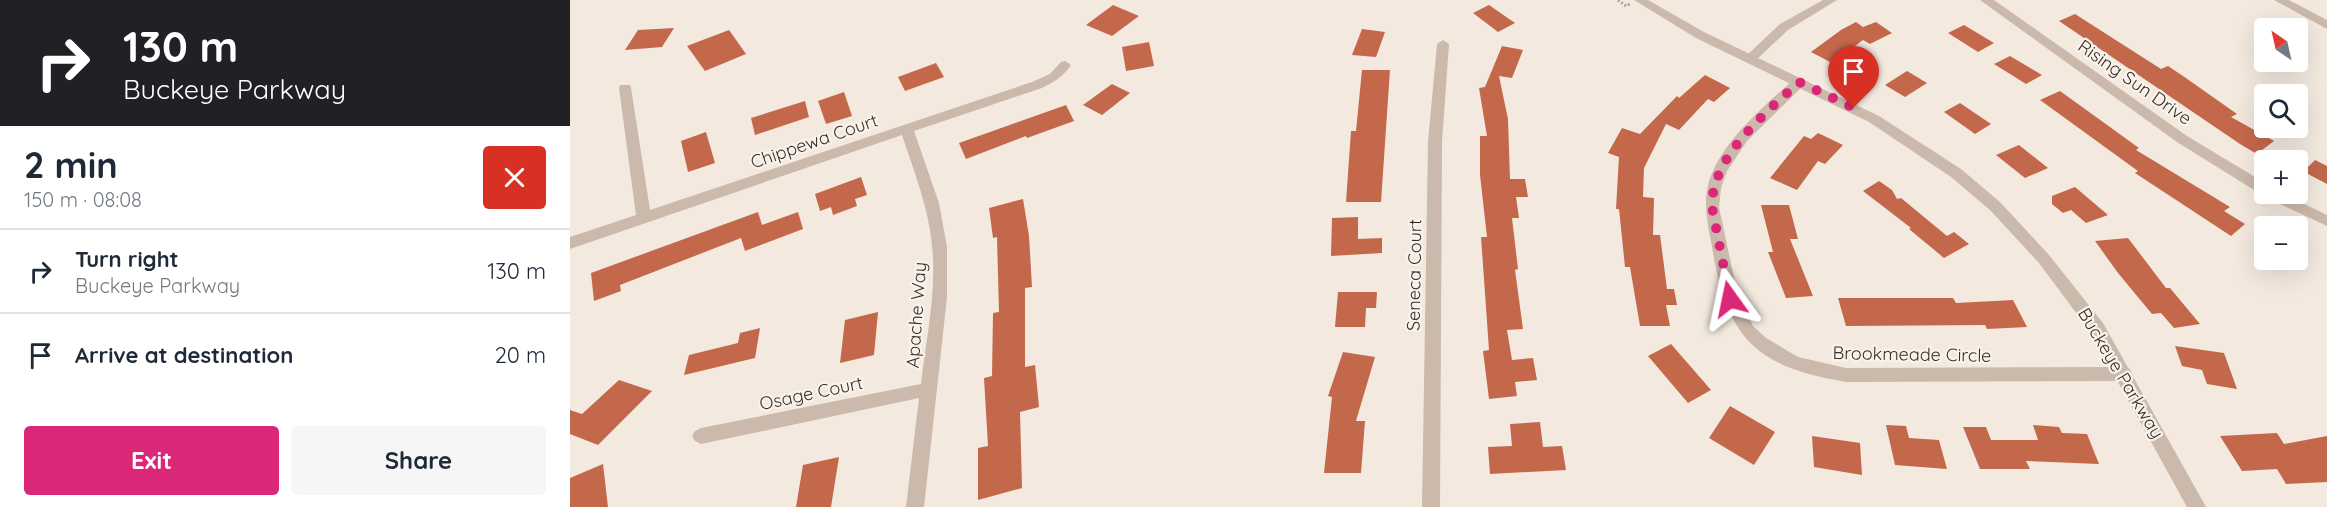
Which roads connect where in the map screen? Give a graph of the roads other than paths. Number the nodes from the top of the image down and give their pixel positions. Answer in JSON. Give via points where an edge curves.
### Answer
{"nodes":[{"id":1,"x":1640,"y":0,"type":"edge"},
{"id":2,"x":1831,"y":0,"type":"edge"},
{"id":3,"x":1986,"y":0,"type":"edge"},
{"id":4,"x":2280,"y":0,"type":"edge"},
{"id":5,"x":2327,"y":25,"type":"edge"},
{"id":6,"x":1443,"y":44,"type":"dead end"},
{"id":7,"x":1750,"y":59,"type":"junction"},
{"id":8,"x":1065,"y":65,"type":"dead end"},
{"id":9,"x":1799,"y":82,"type":"junction"},
{"id":10,"x":625,"y":88,"type":"dead end"},
{"id":11,"x":907,"y":129,"type":"junction"},
{"id":12,"x":2254,"y":183,"type":"edge"},
{"id":13,"x":2292,"y":204,"type":"edge"},
{"id":14,"x":644,"y":218,"type":"junction"},
{"id":15,"x":2327,"y":221,"type":"edge"},
{"id":16,"x":570,"y":243,"type":"edge"},
{"id":17,"x":2124,"y":374,"type":"junction"},
{"id":18,"x":929,"y":389,"type":"junction"},
{"id":19,"x":701,"y":436,"type":"dead end"},
{"id":20,"x":915,"y":507,"type":"edge"},
{"id":21,"x":1431,"y":507,"type":"edge"},
{"id":22,"x":2197,"y":507,"type":"edge"}],
"edges":[{"from":1,"to":7,"type":"street","name":"Buckeye Parkway"},
{"from":2,"to":7,"type":"street","via":[[1784,27]]},
{"from":3,"to":12,"type":"street","name":"Rising Sun Drive","via":[[2182,139]]},
{"from":4,"to":5,"type":"street"},
{"from":6,"to":21,"type":"street","name":"Seneca Court","via":[[1436,141]]},
{"from":7,"to":9,"type":"street","name":"Buckeye Parkway"},
{"from":8,"to":11,"type":"street","name":"Chippewa Court","via":[[1037,86]]},
{"from":9,"to":17,"type":"street","name":"Buckeye Parkway","via":[[1874,119],[1956,173],[1995,206],[2068,287]]},
{"from":9,"to":17,"type":"street","name":"Brookmeade Circle","via":[[1736,146],[1722,165],[1711,192],[1730,299],[1744,325],[1764,346],[1795,365],[1846,375]]},
{"from":10,"to":14,"type":"street"},
{"from":11,"to":14,"type":"street","name":"Chippewa Court"},
{"from":11,"to":18,"type":"street","name":"Apache Way","via":[[932,203],[940,247]]},
{"from":13,"to":15,"type":"street"},
{"from":14,"to":16,"type":"street","name":"Chippewa Court"},
{"from":17,"to":22,"type":"street","name":"Buckeye Parkway"},
{"from":18,"to":19,"type":"street","name":"Osage Court"},
{"from":18,"to":20,"type":"street","name":"Apache Way"}]}
